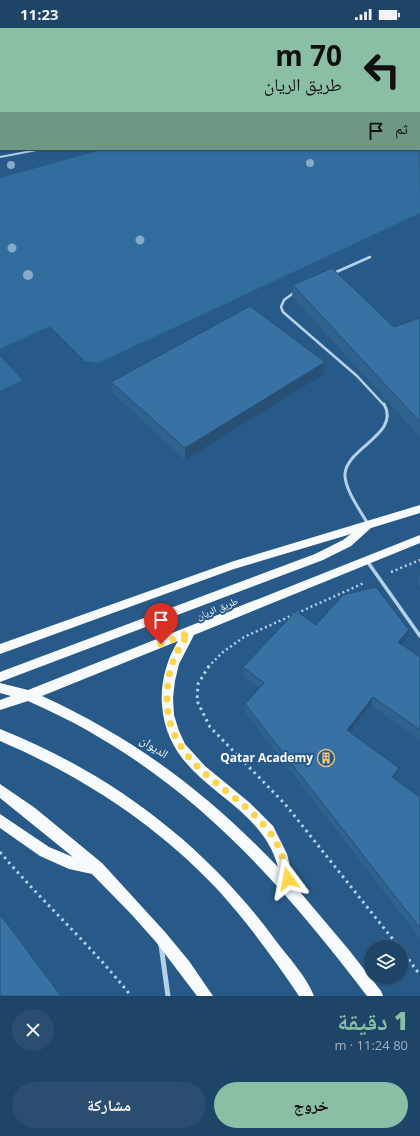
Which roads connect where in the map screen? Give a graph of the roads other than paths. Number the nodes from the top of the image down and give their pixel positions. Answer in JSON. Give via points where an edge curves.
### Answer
{"nodes":[{"id":1,"x":37,"y":150,"type":"edge"},
{"id":2,"x":0,"y":157,"type":"edge"},
{"id":3,"x":370,"y":257,"type":"dead end"},
{"id":4,"x":328,"y":276,"type":"edge"},
{"id":5,"x":297,"y":291,"type":"edge"},
{"id":6,"x":420,"y":508,"type":"edge"},
{"id":7,"x":369,"y":525,"type":"junction"},
{"id":8,"x":420,"y":540,"type":"edge"},
{"id":9,"x":367,"y":561,"type":"junction"},
{"id":10,"x":189,"y":633,"type":"junction"},
{"id":11,"x":420,"y":636,"type":"edge"},
{"id":12,"x":0,"y":649,"type":"edge"},
{"id":13,"x":0,"y":677,"type":"edge"},
{"id":14,"x":0,"y":688,"type":"edge"},
{"id":15,"x":28,"y":696,"type":"junction"},
{"id":16,"x":0,"y":699,"type":"edge"},
{"id":17,"x":0,"y":705,"type":"edge"},
{"id":18,"x":0,"y":735,"type":"edge"},
{"id":19,"x":0,"y":790,"type":"edge"},
{"id":20,"x":0,"y":820,"type":"edge"},
{"id":21,"x":97,"y":868,"type":"junction"},
{"id":22,"x":289,"y":888,"type":"junction"},
{"id":23,"x":160,"y":935,"type":"junction"},
{"id":24,"x":168,"y":996,"type":"edge"},
{"id":25,"x":206,"y":996,"type":"edge"},
{"id":26,"x":308,"y":996,"type":"edge"},
{"id":27,"x":376,"y":996,"type":"edge"}],
"edges":[{"from":1,"to":2,"type":"lane"},
{"from":3,"to":4,"type":"lane"},
{"from":5,"to":7,"type":"lane","via":[[284,300],[281,307],[283,312],[353,372],[383,401],[387,411],[382,430],[348,464],[345,474],[352,496]]},
{"from":6,"to":7,"type":"main road"},
{"from":7,"to":12,"type":"main road","via":[[176,585]]},
{"from":7,"to":13,"type":"main road","via":[[347,543],[319,557]]},
{"from":8,"to":9,"type":"main road","name":"طريق الريان"},
{"from":9,"to":10,"type":"main road","name":"طريق الريان"},
{"from":9,"to":11,"type":"street"},
{"from":10,"to":15,"type":"main road","name":"طريق الريان"},
{"from":10,"to":22,"type":"main road","via":[[174,656],[167,687],[169,719],[174,734],[191,762],[264,824],[281,853],[287,870]]},
{"from":14,"to":15,"type":"main road","name":"الديوان"},
{"from":15,"to":16,"type":"main road"},
{"from":15,"to":17,"type":"main road","name":"طريق الريان"},
{"from":15,"to":22,"type":"main road","name":"الديوان","via":[[98,730],[174,778],[224,821]]},
{"from":18,"to":26,"type":"main road","via":[[44,754],[100,785],[140,812],[177,843],[215,878],[248,914]]},
{"from":19,"to":21,"type":"main road","via":[[58,834]]},
{"from":20,"to":21,"type":"main road","via":[[30,844],[48,854],[80,866]]},
{"from":21,"to":23,"type":"main road","via":[[129,899]]},
{"from":22,"to":27,"type":"main road","name":"الديوان","via":[[333,939]]},
{"from":23,"to":24,"type":"street"},
{"from":23,"to":25,"type":"main road"}]}
